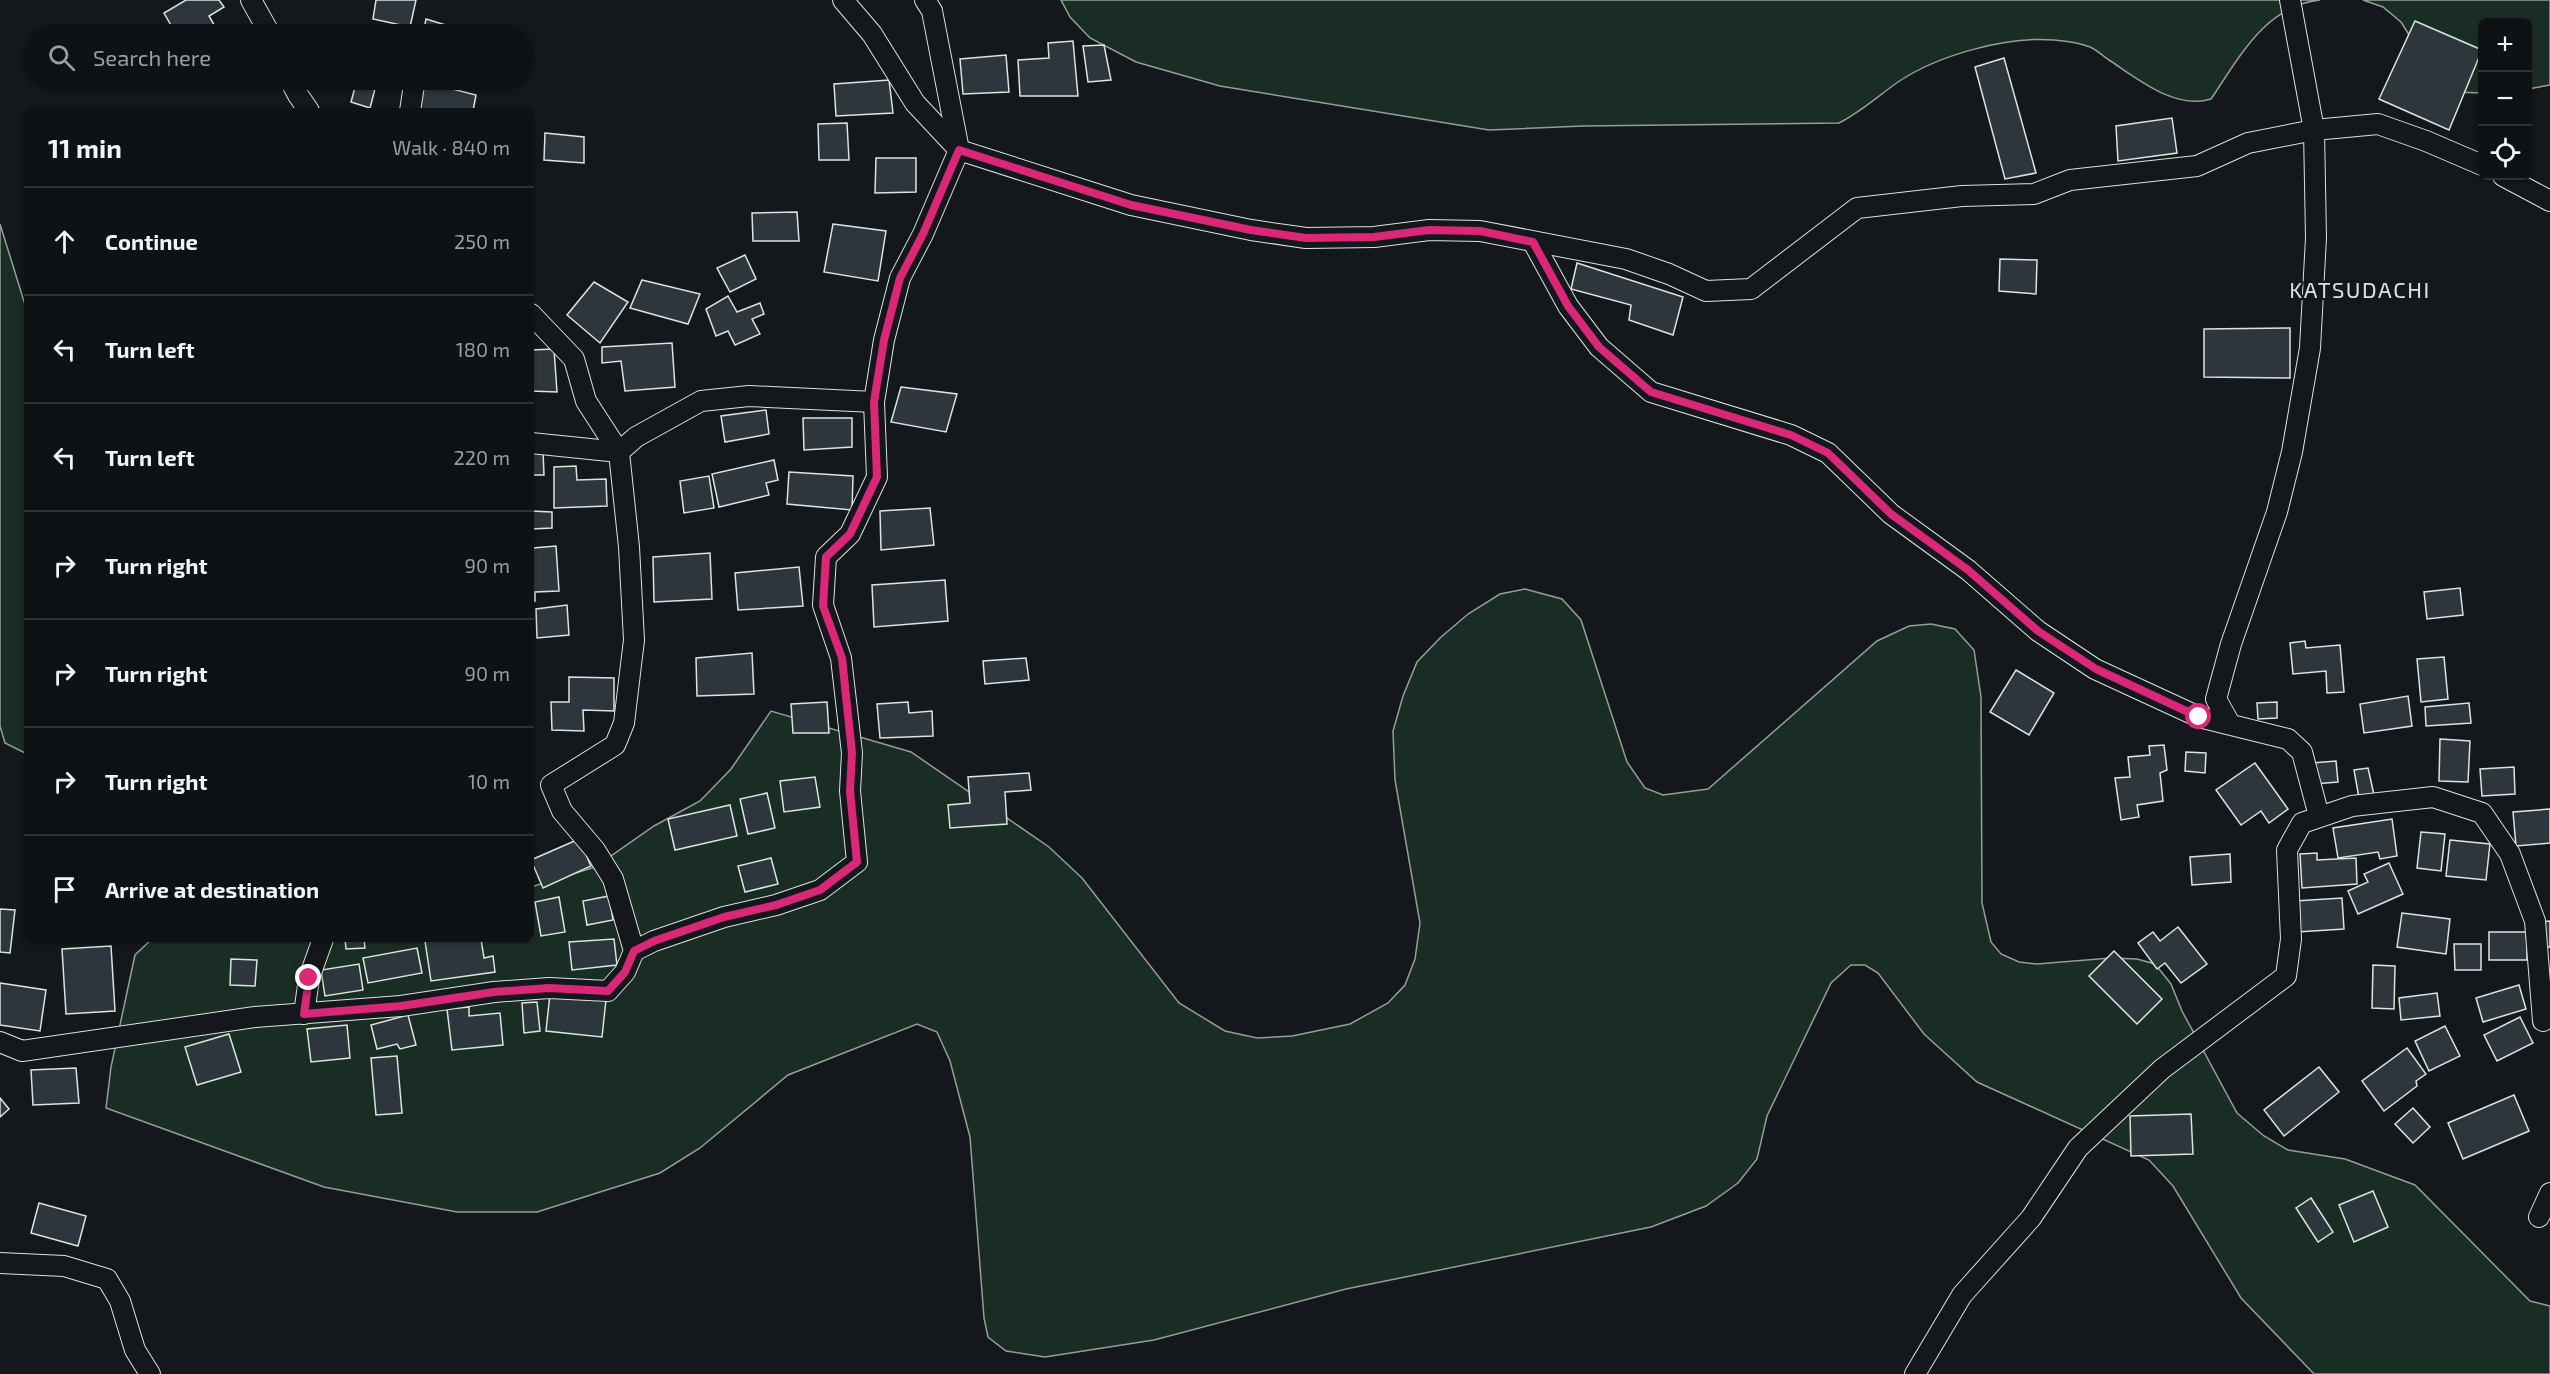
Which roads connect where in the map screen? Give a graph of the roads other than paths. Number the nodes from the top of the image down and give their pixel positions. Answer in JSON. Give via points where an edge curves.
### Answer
{"nodes":[{"id":1,"x":251,"y":0,"type":"edge"},
{"id":2,"x":843,"y":0,"type":"edge"},
{"id":3,"x":925,"y":0,"type":"edge"},
{"id":4,"x":2290,"y":0,"type":"edge"},
{"id":5,"x":264,"y":24,"type":"edge"},
{"id":6,"x":295,"y":90,"type":"edge"},
{"id":7,"x":413,"y":90,"type":"edge"},
{"id":8,"x":307,"y":108,"type":"edge"},
{"id":9,"x":410,"y":108,"type":"edge"},
{"id":10,"x":2314,"y":130,"type":"junction"},
{"id":11,"x":959,"y":150,"type":"junction"},
{"id":12,"x":2478,"y":163,"type":"edge"},
{"id":13,"x":2511,"y":180,"type":"edge"},
{"id":14,"x":2550,"y":201,"type":"edge"},
{"id":15,"x":1533,"y":242,"type":"junction"},
{"id":16,"x":534,"y":317,"type":"edge"},
{"id":17,"x":874,"y":402,"type":"junction"},
{"id":18,"x":534,"y":443,"type":"edge"},
{"id":19,"x":619,"y":452,"type":"junction"},
{"id":20,"x":2230,"y":724,"type":"junction"},
{"id":21,"x":2319,"y":816,"type":"junction"},
{"id":22,"x":322,"y":942,"type":"edge"},
{"id":23,"x":634,"y":951,"type":"junction"},
{"id":24,"x":304,"y":1014,"type":"junction"},
{"id":25,"x":2548,"y":1022,"type":"edge"},
{"id":26,"x":0,"y":1042,"type":"edge"},
{"id":27,"x":2550,"y":1193,"type":"edge"},
{"id":28,"x":2539,"y":1217,"type":"dead end"},
{"id":29,"x":0,"y":1263,"type":"edge"},
{"id":30,"x":150,"y":1374,"type":"edge"},
{"id":31,"x":1915,"y":1374,"type":"edge"}],
"edges":[{"from":1,"to":5,"type":"street"},
{"from":2,"to":11,"type":"street","via":[[872,34],[915,104]]},
{"from":3,"to":11,"type":"street","via":[[932,11]]},
{"from":4,"to":10,"type":"street"},
{"from":6,"to":8,"type":"street"},
{"from":7,"to":9,"type":"street"},
{"from":10,"to":12,"type":"street","via":[[2378,124]]},
{"from":10,"to":15,"type":"street","via":[[2248,143],[2197,166],[2070,180],[2034,194],[1962,196],[1857,208],[1751,289],[1706,291],[1626,260]]},
{"from":10,"to":20,"type":"street","via":[[2316,238],[2310,348],[2277,512],[2216,699]]},
{"from":11,"to":15,"type":"street","via":[[1131,205],[1262,231],[1306,238],[1374,237],[1429,230],[1480,231]]},
{"from":11,"to":17,"type":"street","via":[[900,278]]},
{"from":13,"to":14,"type":"street"},
{"from":15,"to":20,"type":"street","via":[[1568,306],[1599,347],[1651,392],[1791,435],[1828,453],[1891,514],[1968,570],[2038,631],[2105,673],[2199,717]]},
{"from":16,"to":19,"type":"street","via":[[574,359],[586,400]]},
{"from":17,"to":19,"type":"street","via":[[749,396],[701,400],[636,437]]},
{"from":17,"to":23,"type":"street","via":[[877,477],[850,534],[826,557],[823,606],[842,658],[852,753],[850,791],[857,862],[820,890],[724,917]]},
{"from":18,"to":19,"type":"street"},
{"from":19,"to":23,"type":"street","via":[[634,640],[624,723],[615,745],[550,785],[562,811],[613,879]]},
{"from":20,"to":21,"type":"street","via":[[2288,739],[2302,752]]},
{"from":21,"to":25,"type":"street","via":[[2352,806],[2433,797],[2482,813],[2510,854],[2535,921]]},
{"from":21,"to":31,"type":"street","via":[[2302,824],[2287,850],[2291,939],[2286,976],[2162,1069],[2078,1149],[2031,1218],[1962,1294]]},
{"from":22,"to":24,"type":"street","via":[[309,978]]},
{"from":23,"to":24,"type":"street","via":[[625,972],[608,991],[549,988],[494,992],[401,1006]]},
{"from":24,"to":26,"type":"street","via":[[255,1017],[22,1051]]},
{"from":27,"to":28,"type":"street"},
{"from":29,"to":30,"type":"street","via":[[64,1266],[107,1279],[120,1301],[135,1350]]}]}
